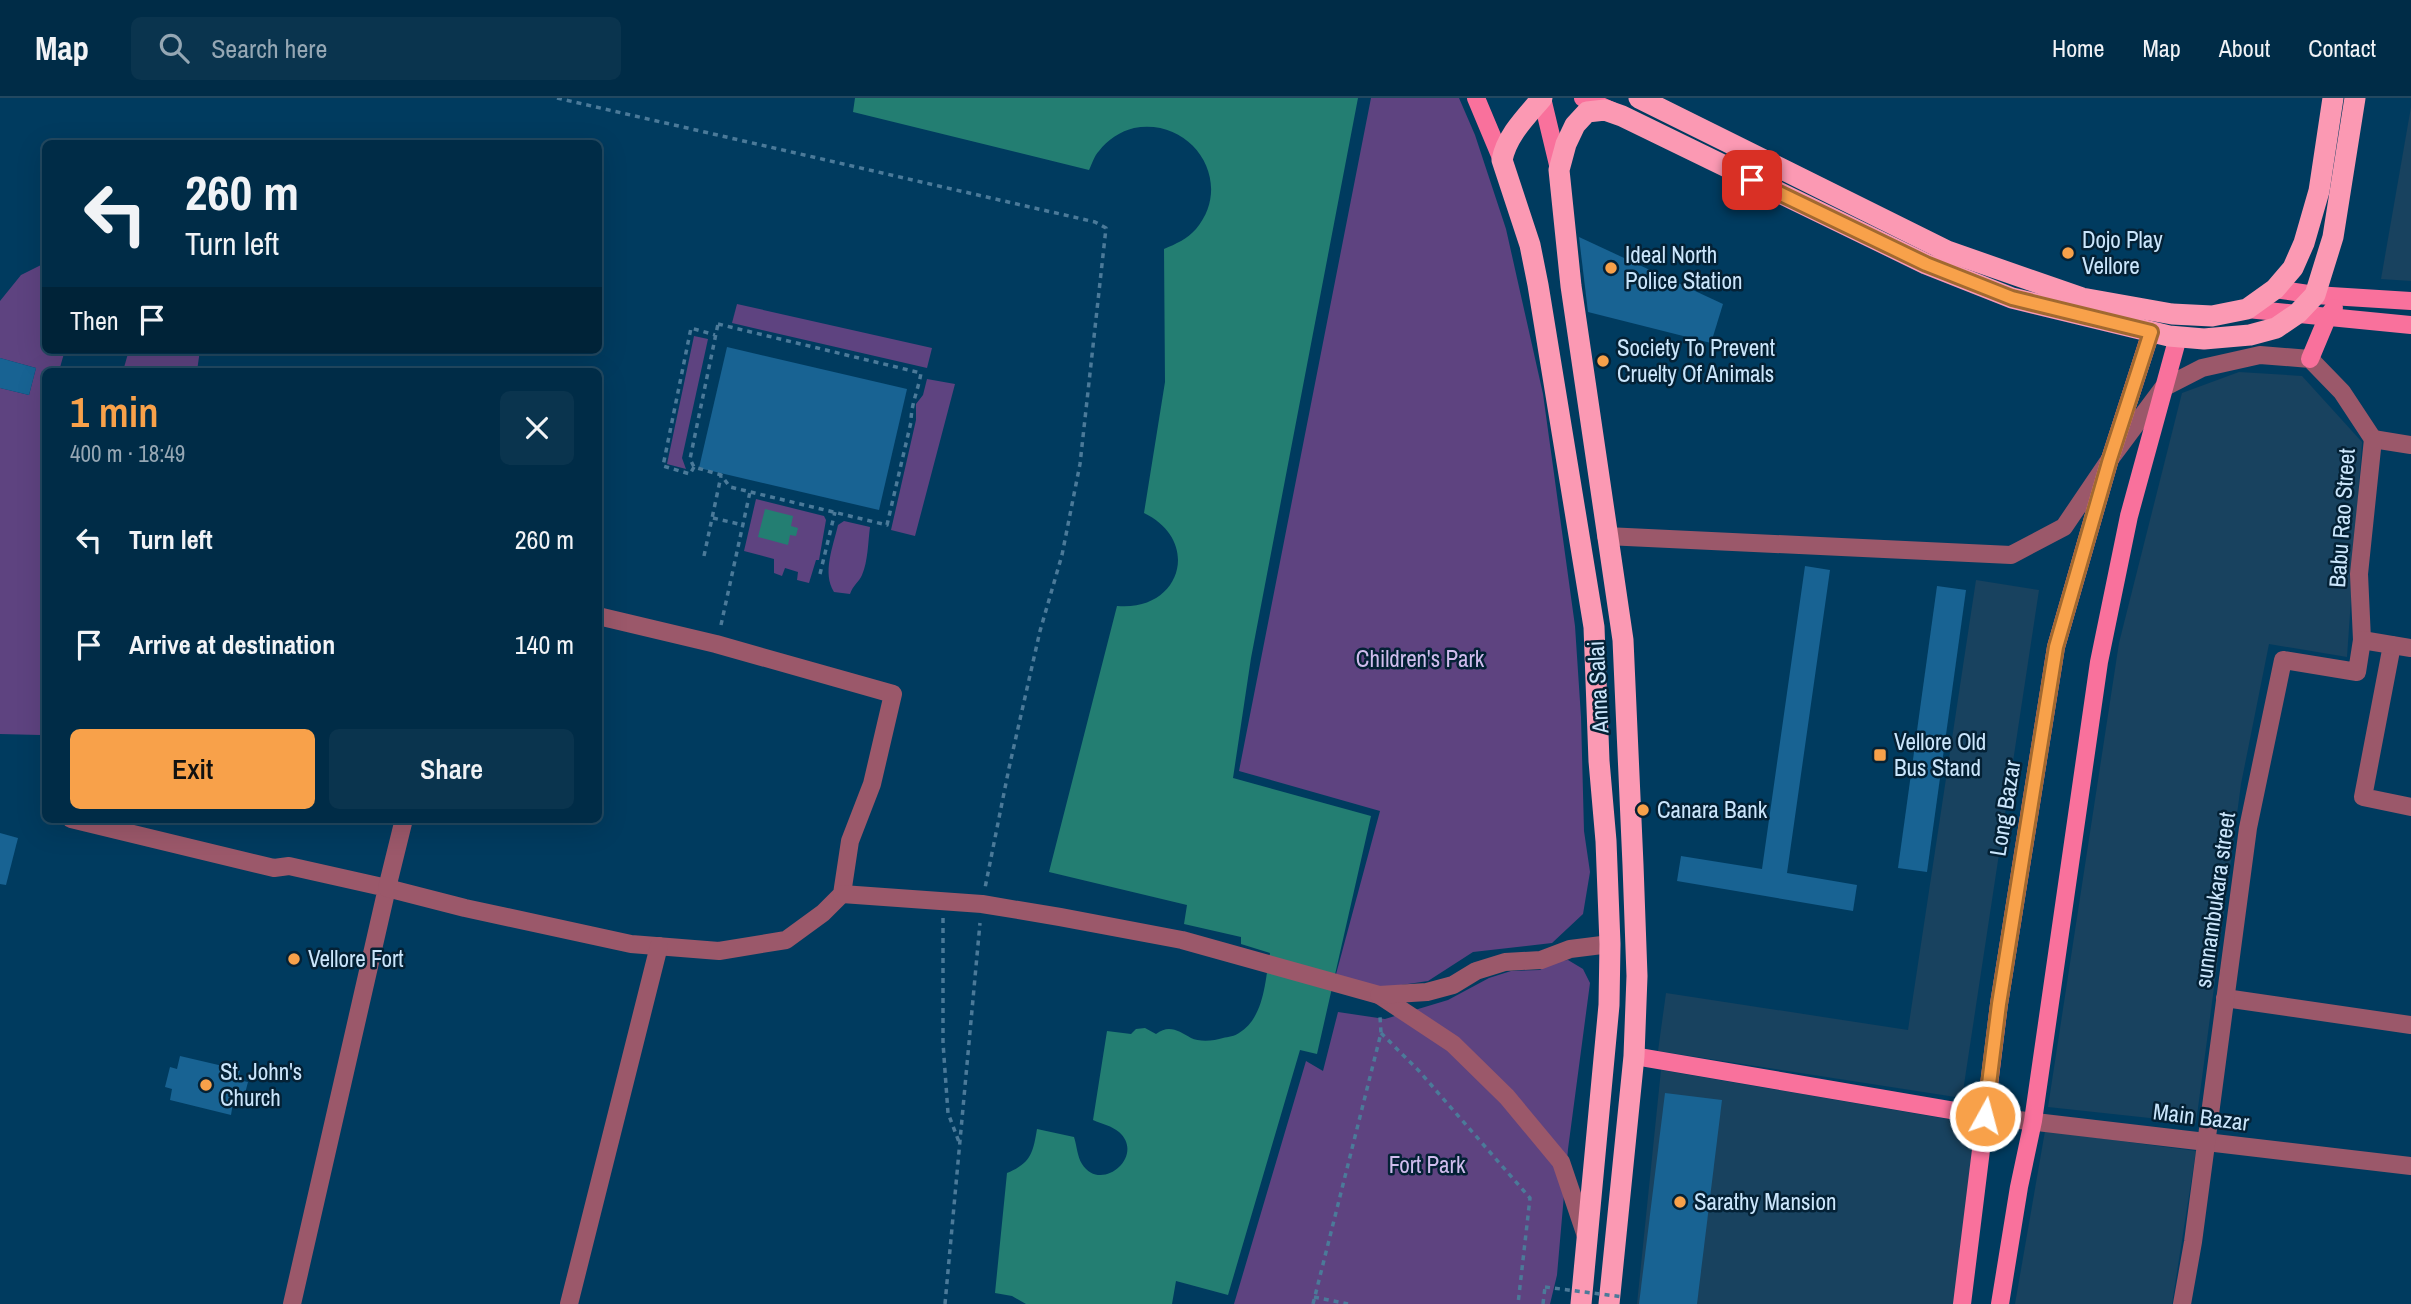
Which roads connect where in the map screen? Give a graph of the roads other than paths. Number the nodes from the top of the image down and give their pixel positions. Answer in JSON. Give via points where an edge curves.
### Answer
{"nodes":[{"id":1,"x":1476,"y":98,"type":"edge"},
{"id":2,"x":1542,"y":98,"type":"edge"},
{"id":3,"x":1583,"y":98,"type":"edge"},
{"id":4,"x":1639,"y":98,"type":"edge"},
{"id":5,"x":2333,"y":98,"type":"edge"},
{"id":6,"x":2355,"y":98,"type":"edge"},
{"id":7,"x":1622,"y":116,"type":"junction"},
{"id":8,"x":1502,"y":160,"type":"junction"},
{"id":9,"x":1559,"y":170,"type":"junction"},
{"id":10,"x":2275,"y":289,"type":"junction"},
{"id":11,"x":2315,"y":295,"type":"junction"},
{"id":12,"x":2342,"y":297,"type":"junction"},
{"id":13,"x":2411,"y":301,"type":"edge"},
{"id":14,"x":2247,"y":309,"type":"junction"},
{"id":15,"x":2298,"y":313,"type":"junction"},
{"id":16,"x":2328,"y":316,"type":"junction"},
{"id":17,"x":2411,"y":325,"type":"edge"},
{"id":18,"x":2151,"y":332,"type":"junction"},
{"id":19,"x":2178,"y":337,"type":"junction"},
{"id":20,"x":2310,"y":359,"type":"junction"},
{"id":21,"x":2163,"y":388,"type":"junction"},
{"id":22,"x":2373,"y":439,"type":"junction"},
{"id":23,"x":2411,"y":445,"type":"edge"},
{"id":24,"x":2110,"y":459,"type":"junction"},
{"id":25,"x":1606,"y":536,"type":"junction"},
{"id":26,"x":602,"y":617,"type":"edge"},
{"id":27,"x":2362,"y":640,"type":"junction"},
{"id":28,"x":2392,"y":645,"type":"junction"},
{"id":29,"x":2411,"y":648,"type":"edge"},
{"id":30,"x":2411,"y":807,"type":"edge"},
{"id":31,"x":88,"y":823,"type":"edge"},
{"id":32,"x":403,"y":823,"type":"edge"},
{"id":33,"x":387,"y":888,"type":"junction"},
{"id":34,"x":842,"y":894,"type":"junction"},
{"id":35,"x":1610,"y":944,"type":"junction"},
{"id":36,"x":659,"y":946,"type":"junction"},
{"id":37,"x":1379,"y":995,"type":"junction"},
{"id":38,"x":2225,"y":998,"type":"junction"},
{"id":39,"x":2411,"y":1026,"type":"edge"},
{"id":40,"x":1634,"y":1055,"type":"junction"},
{"id":41,"x":1985,"y":1116,"type":"junction"},
{"id":42,"x":2033,"y":1121,"type":"junction"},
{"id":43,"x":2206,"y":1142,"type":"junction"},
{"id":44,"x":2411,"y":1166,"type":"edge"},
{"id":45,"x":1588,"y":1242,"type":"junction"},
{"id":46,"x":1617,"y":1301,"type":"edge"},
{"id":47,"x":292,"y":1304,"type":"edge"},
{"id":48,"x":569,"y":1304,"type":"edge"},
{"id":49,"x":1581,"y":1304,"type":"edge"},
{"id":50,"x":1962,"y":1304,"type":"edge"},
{"id":51,"x":2000,"y":1304,"type":"edge"},
{"id":52,"x":2182,"y":1304,"type":"edge"}],
"edges":[{"from":1,"to":8,"type":"main road"},
{"from":2,"to":8,"type":"highway","via":[[1511,136]]},
{"from":2,"to":9,"type":"main road"},
{"from":3,"to":7,"type":"main road"},
{"from":4,"to":14,"type":"highway","via":[[1947,251],[2082,298],[2172,314],[2212,316]]},
{"from":5,"to":10,"type":"highway","via":[[2319,191],[2304,243],[2293,268]]},
{"from":6,"to":11,"type":"highway","via":[[2333,237]]},
{"from":7,"to":9,"type":"highway","name":"Anna Salai","via":[[1605,110],[1587,112],[1575,125]]},
{"from":7,"to":18,"type":"highway","via":[[1926,264],[2012,298]]},
{"from":8,"to":35,"type":"highway","name":"Anna Salai","via":[[1538,285],[1594,627]]},
{"from":9,"to":25,"type":"highway","name":"Anna Salai"},
{"from":10,"to":11,"type":"main road"},
{"from":10,"to":14,"type":"highway"},
{"from":11,"to":12,"type":"main road"},
{"from":11,"to":15,"type":"highway"},
{"from":12,"to":13,"type":"main road"},
{"from":12,"to":16,"type":"main road"},
{"from":14,"to":15,"type":"main road"},
{"from":15,"to":16,"type":"main road"},
{"from":15,"to":19,"type":"highway","via":[[2276,328],[2250,335]]},
{"from":16,"to":17,"type":"main road"},
{"from":16,"to":20,"type":"main road"},
{"from":18,"to":19,"type":"highway"},
{"from":18,"to":24,"type":"main road","name":"Long Bazar"},
{"from":19,"to":21,"type":"main road"},
{"from":20,"to":21,"type":"street","via":[[2260,355],[2202,368]]},
{"from":20,"to":22,"type":"street","via":[[2342,392]]},
{"from":21,"to":24,"type":"street"},
{"from":21,"to":42,"type":"main road","via":[[2129,516],[2099,662]]},
{"from":22,"to":23,"type":"street","name":"Babu Rao Street"},
{"from":22,"to":27,"type":"street","name":"Babu Rao Street","via":[[2359,574]]},
{"from":24,"to":25,"type":"street","via":[[2064,527],[2011,555]]},
{"from":24,"to":41,"type":"main road","name":"Long Bazar","via":[[2056,647]]},
{"from":25,"to":40,"type":"highway","name":"Anna Salai","via":[[1623,653],[1637,976]]},
{"from":26,"to":34,"type":"street","via":[[892,694],[872,784],[850,841]]},
{"from":27,"to":28,"type":"street"},
{"from":27,"to":38,"type":"street","name":"sunnambukara street","via":[[2357,672],[2283,660],[2248,828]]},
{"from":28,"to":29,"type":"street"},
{"from":28,"to":30,"type":"street","via":[[2363,797]]},
{"from":31,"to":33,"type":"street","via":[[274,868],[289,866]]},
{"from":32,"to":33,"type":"street"},
{"from":33,"to":36,"type":"street","via":[[631,944]]},
{"from":33,"to":47,"type":"street"},
{"from":34,"to":36,"type":"street","via":[[786,940],[719,951]]},
{"from":34,"to":37,"type":"street","via":[[982,904],[1182,940]]},
{"from":35,"to":37,"type":"street","via":[[1570,948],[1541,960],[1505,962],[1427,992]]},
{"from":35,"to":45,"type":"highway","name":"Anna Salai"},
{"from":36,"to":48,"type":"street"},
{"from":37,"to":45,"type":"street","via":[[1453,1044],[1507,1097],[1560,1162]]},
{"from":38,"to":39,"type":"street"},
{"from":38,"to":43,"type":"street","name":"sunnambukara street"},
{"from":40,"to":41,"type":"main road"},
{"from":40,"to":46,"type":"highway","name":"Anna Salai"},
{"from":41,"to":42,"type":"street","name":"Main Bazar"},
{"from":41,"to":50,"type":"main road","name":"Long Bazar"},
{"from":42,"to":43,"type":"street","name":"Main Bazar"},
{"from":42,"to":51,"type":"main road"},
{"from":43,"to":44,"type":"street","name":"Main Bazar"},
{"from":43,"to":52,"type":"street","name":"sunnambukara street"},
{"from":45,"to":49,"type":"highway","name":"Anna Salai"}]}
